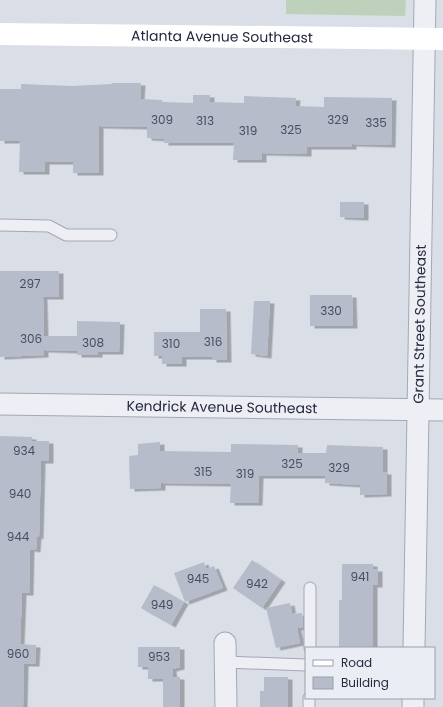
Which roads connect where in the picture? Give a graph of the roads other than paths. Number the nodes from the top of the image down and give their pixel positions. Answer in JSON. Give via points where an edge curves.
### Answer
{"nodes":[{"id":1,"x":425,"y":0,"type":"edge"},
{"id":2,"x":0,"y":34,"type":"edge"},
{"id":3,"x":434,"y":39,"type":"edge"},
{"id":4,"x":0,"y":225,"type":"edge"},
{"id":5,"x":111,"y":235,"type":"dead end"},
{"id":6,"x":0,"y":404,"type":"edge"},
{"id":7,"x":418,"y":409,"type":"junction"},
{"id":8,"x":443,"y":410,"type":"edge"},
{"id":9,"x":310,"y":588,"type":"dead end"},
{"id":10,"x":310,"y":647,"type":"edge"},
{"id":11,"x":414,"y":647,"type":"edge"},
{"id":12,"x":225,"y":652,"type":"joint"},
{"id":13,"x":305,"y":665,"type":"edge"},
{"id":14,"x":226,"y":707,"type":"edge"}],
"edges":[{"from":1,"to":3,"type":"street","name":"Grant Street Southeast"},
{"from":2,"to":3,"type":"street","name":"Atlanta Avenue Southeast"},
{"from":3,"to":7,"type":"street","name":"Grant Street Southeast"},
{"from":4,"to":5,"type":"lane","via":[[49,226],[66,235]]},
{"from":6,"to":7,"type":"street","name":"Kendrick Avenue Southeast"},
{"from":7,"to":8,"type":"street","name":"Kendrick Avenue Southeast"},
{"from":7,"to":11,"type":"street","name":"Grant Street Southeast"},
{"from":9,"to":10,"type":"lane"},
{"from":12,"to":13,"type":"lane"},
{"from":12,"to":14,"type":"street"}]}
